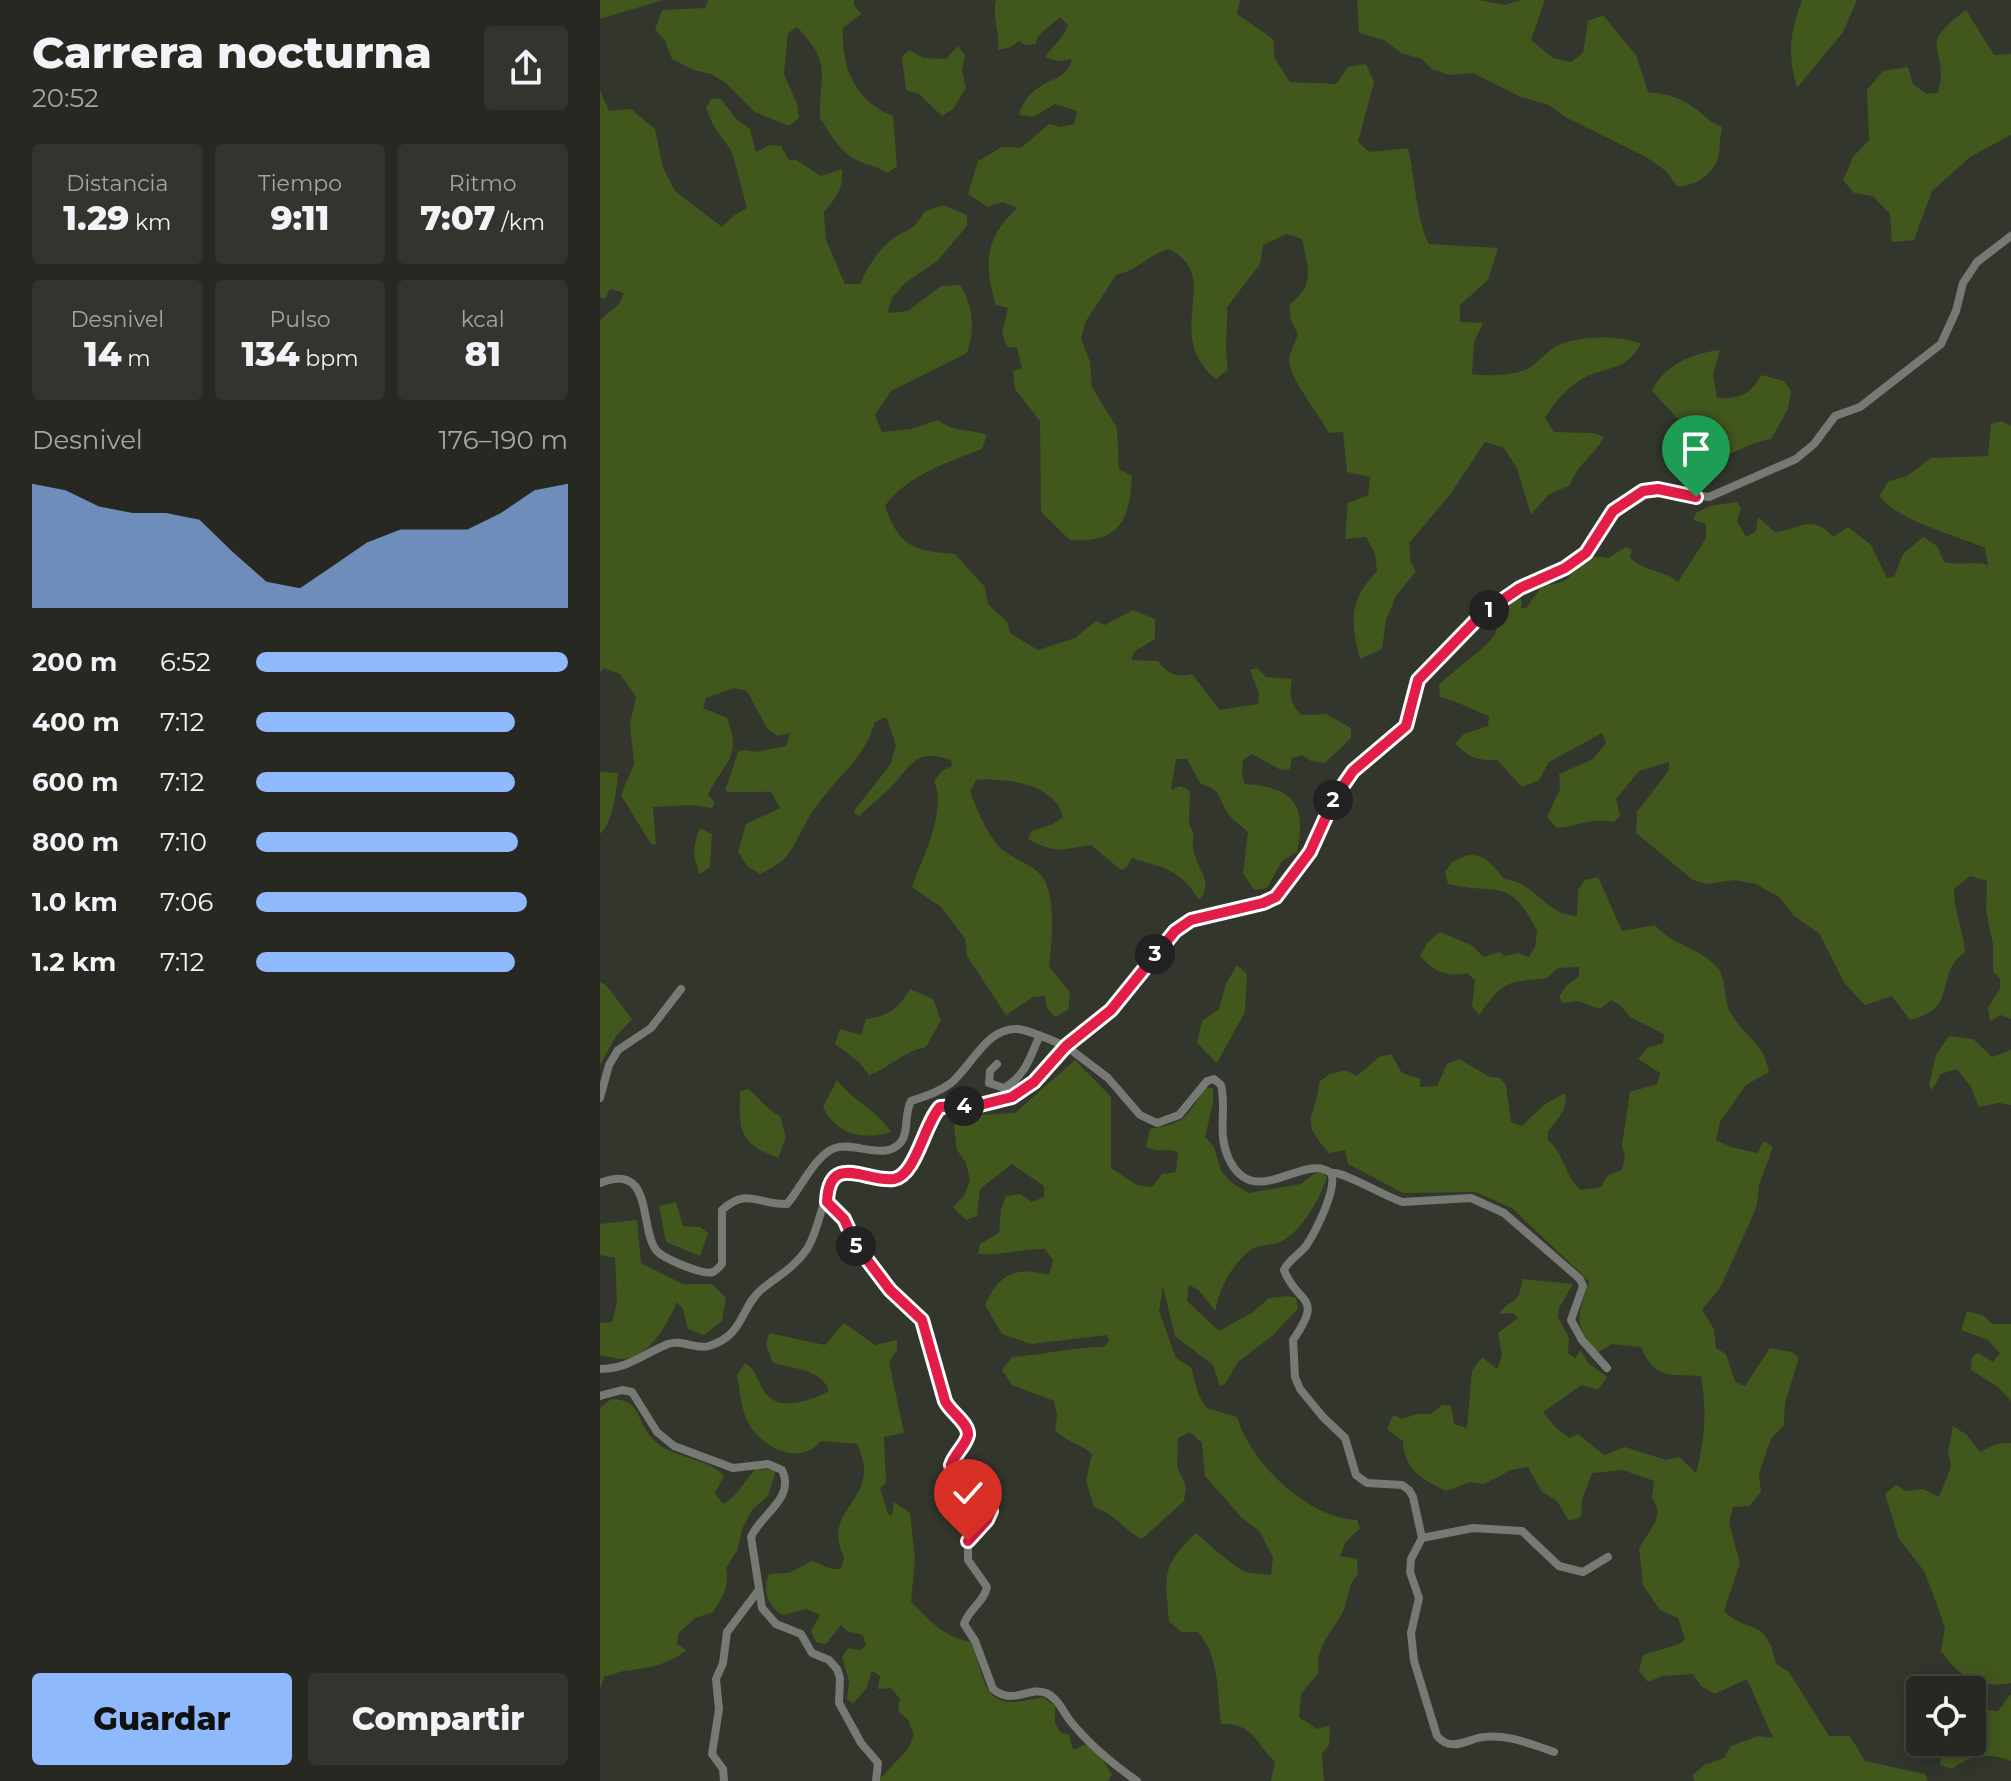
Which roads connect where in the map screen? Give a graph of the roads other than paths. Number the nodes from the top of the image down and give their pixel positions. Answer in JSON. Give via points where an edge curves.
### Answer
{"nodes":[{"id":1,"x":2011,"y":236,"type":"edge"},
{"id":2,"x":681,"y":989,"type":"dead end"},
{"id":3,"x":1039,"y":1037,"type":"junction"},
{"id":4,"x":1066,"y":1046,"type":"junction"},
{"id":5,"x":997,"y":1064,"type":"dead end"},
{"id":6,"x":600,"y":1098,"type":"edge"},
{"id":7,"x":1331,"y":1173,"type":"junction"},
{"id":8,"x":600,"y":1183,"type":"edge"},
{"id":9,"x":827,"y":1202,"type":"junction"},
{"id":10,"x":1607,"y":1368,"type":"dead end"},
{"id":11,"x":600,"y":1369,"type":"edge"},
{"id":12,"x":600,"y":1396,"type":"edge"},
{"id":13,"x":1422,"y":1538,"type":"junction"},
{"id":14,"x":1608,"y":1557,"type":"dead end"},
{"id":15,"x":758,"y":1591,"type":"junction"},
{"id":16,"x":1554,"y":1752,"type":"dead end"},
{"id":17,"x":724,"y":1781,"type":"edge"},
{"id":18,"x":876,"y":1781,"type":"edge"},
{"id":19,"x":1137,"y":1781,"type":"edge"}],
"edges":[{"from":1,"to":4,"type":"street","via":[[1977,262],[1963,283],[1941,344],[1860,407],[1835,416],[1796,459],[1709,497],[1643,491],[1613,511],[1586,553],[1482,614],[1418,680],[1406,726],[1353,771],[1310,852],[1276,897],[1191,920],[1175,931],[1133,979],[1126,995]]},
{"from":2,"to":6,"type":"street","via":[[651,1028],[618,1050]]},
{"from":3,"to":4,"type":"street"},
{"from":3,"to":5,"type":"street","via":[[1023,1074],[1004,1088],[989,1083]]},
{"from":3,"to":8,"type":"street","via":[[1018,1029],[988,1040],[954,1081],[911,1101],[901,1141],[890,1149],[837,1147],[823,1156],[787,1204],[734,1198],[722,1210],[722,1264],[714,1272],[664,1257],[655,1249],[635,1188],[612,1178]]},
{"from":4,"to":7,"type":"street","via":[[1108,1078],[1140,1115],[1157,1123],[1179,1115],[1214,1079],[1226,1104],[1220,1123],[1227,1155],[1240,1176],[1251,1181],[1320,1168]]},
{"from":4,"to":9,"type":"street","via":[[1034,1082],[1012,1097],[940,1107],[906,1173],[894,1179],[848,1172],[836,1176],[827,1189]]},
{"from":7,"to":10,"type":"street","via":[[1346,1174],[1393,1200],[1471,1198],[1504,1213],[1580,1279],[1583,1286],[1571,1320]]},
{"from":7,"to":13,"type":"street","via":[[1333,1189],[1314,1232],[1284,1270],[1304,1295],[1307,1310],[1307,1321],[1293,1340],[1295,1377],[1345,1438],[1356,1475],[1367,1483],[1409,1490]]},
{"from":9,"to":11,"type":"street","via":[[808,1248],[788,1272],[761,1290],[726,1337],[707,1347],[681,1341],[622,1368]]},
{"from":9,"to":19,"type":"street","via":[[890,1290],[922,1320],[945,1401],[966,1426],[968,1435],[951,1465],[955,1479],[991,1511],[968,1541],[968,1560],[987,1587],[964,1624],[993,1689],[1008,1696],[1042,1691],[1052,1696],[1071,1722]]},
{"from":12,"to":15,"type":"street","via":[[632,1392],[657,1432],[674,1446],[733,1468],[768,1464],[782,1470],[781,1498],[751,1537]]},
{"from":13,"to":14,"type":"street","via":[[1473,1528],[1507,1529],[1522,1531],[1559,1566],[1583,1572]]},
{"from":13,"to":16,"type":"street","via":[[1411,1559],[1419,1598],[1411,1633],[1414,1661],[1440,1741],[1455,1745],[1504,1738]]},
{"from":15,"to":17,"type":"street","via":[[727,1632],[716,1679],[719,1709],[712,1754]]},
{"from":15,"to":18,"type":"street","via":[[768,1617],[801,1634],[812,1653],[837,1669],[839,1703],[878,1763]]}]}
